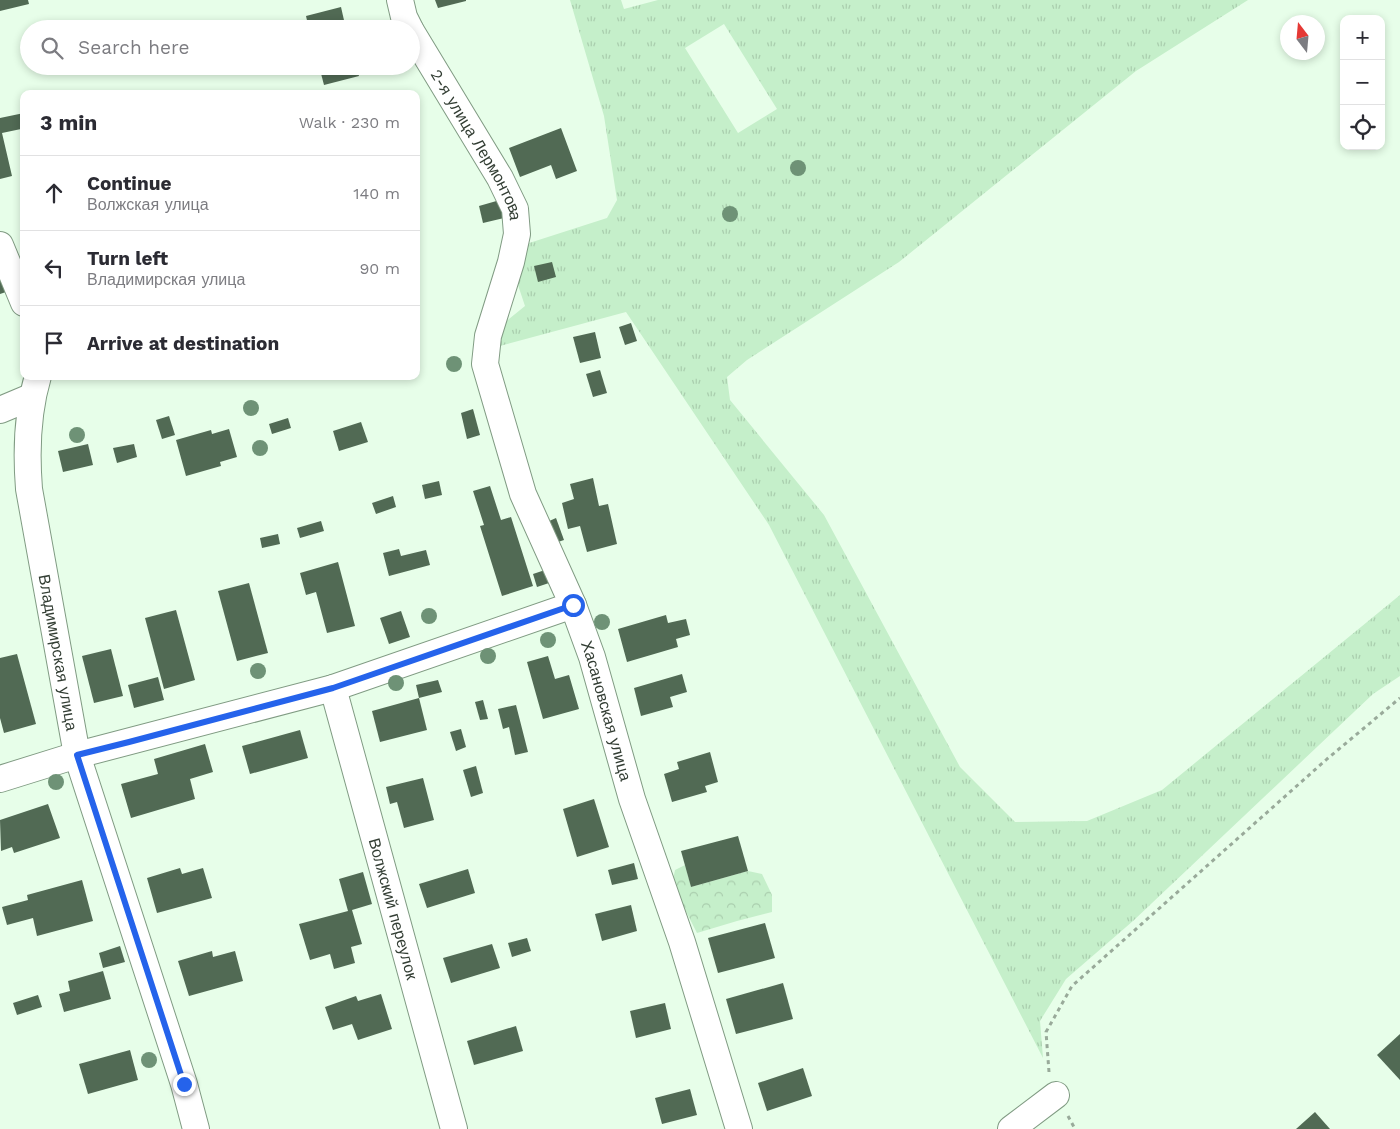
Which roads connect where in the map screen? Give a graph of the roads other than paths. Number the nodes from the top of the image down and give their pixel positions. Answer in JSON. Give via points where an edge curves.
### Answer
{"nodes":[{"id":1,"x":400,"y":0,"type":"edge"},
{"id":2,"x":406,"y":20,"type":"edge"},
{"id":3,"x":420,"y":45,"type":"edge"},
{"id":4,"x":0,"y":246,"type":"edge"},
{"id":5,"x":20,"y":294,"type":"edge"},
{"id":6,"x":501,"y":296,"type":"joint"},
{"id":7,"x":34,"y":387,"type":"edge"},
{"id":8,"x":0,"y":410,"type":"edge"},
{"id":9,"x":573,"y":605,"type":"junction"},
{"id":10,"x":333,"y":688,"type":"junction"},
{"id":11,"x":77,"y":755,"type":"junction"},
{"id":12,"x":0,"y":780,"type":"edge"},
{"id":13,"x":1056,"y":1095,"type":"road end"},
{"id":14,"x":196,"y":1129,"type":"edge"},
{"id":15,"x":454,"y":1129,"type":"edge"},
{"id":16,"x":739,"y":1129,"type":"edge"},
{"id":17,"x":1011,"y":1129,"type":"edge"}],
"edges":[{"from":1,"to":2,"type":"street","name":"2-я улица Лермонтова"},
{"from":3,"to":6,"type":"street","name":"2-я улица Лермонтова","via":[[515,208],[517,234]]},
{"from":4,"to":5,"type":"street"},
{"from":6,"to":9,"type":"street","name":"Хасановская улица","via":[[488,336],[485,364],[523,494]]},
{"from":7,"to":8,"type":"street"},
{"from":7,"to":11,"type":"street","name":"Владимирская улица","via":[[26,458],[29,489]]},
{"from":9,"to":10,"type":"street"},
{"from":9,"to":16,"type":"street","name":"Хасановская улица","via":[[592,656],[632,798],[682,942]]},
{"from":10,"to":11,"type":"street"},
{"from":10,"to":15,"type":"street","name":"Волжский переулок"},
{"from":11,"to":12,"type":"street"},
{"from":11,"to":14,"type":"street","name":"Владимирская улица"},
{"from":13,"to":17,"type":"street"}]}
